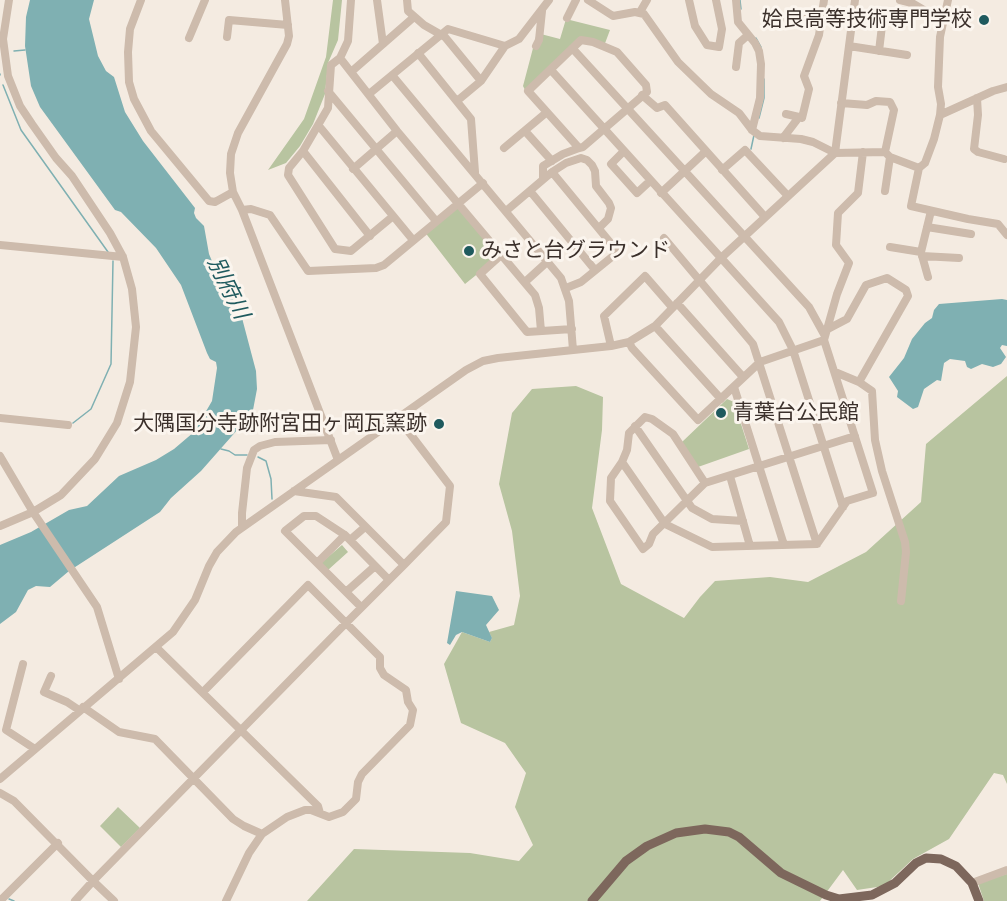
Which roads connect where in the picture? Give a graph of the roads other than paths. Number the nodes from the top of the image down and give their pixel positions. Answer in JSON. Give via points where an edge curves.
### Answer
{"nodes":[{"id":1,"x":9,"y":0,"type":"edge"},
{"id":2,"x":141,"y":0,"type":"edge"},
{"id":3,"x":205,"y":0,"type":"edge"},
{"id":4,"x":285,"y":0,"type":"edge"},
{"id":5,"x":351,"y":0,"type":"edge"},
{"id":6,"x":377,"y":0,"type":"edge"},
{"id":7,"x":407,"y":0,"type":"edge"},
{"id":8,"x":549,"y":0,"type":"edge"},
{"id":9,"x":576,"y":0,"type":"edge"},
{"id":10,"x":588,"y":0,"type":"edge"},
{"id":11,"x":647,"y":0,"type":"edge"},
{"id":12,"x":689,"y":0,"type":"edge"},
{"id":13,"x":716,"y":0,"type":"edge"},
{"id":14,"x":736,"y":0,"type":"edge"},
{"id":15,"x":824,"y":0,"type":"edge"},
{"id":16,"x":855,"y":0,"type":"edge"},
{"id":17,"x":900,"y":0,"type":"edge"},
{"id":18,"x":948,"y":0,"type":"edge"},
{"id":19,"x":599,"y":3,"type":"edge"},
{"id":20,"x":542,"y":10,"type":"junction"},
{"id":21,"x":640,"y":12,"type":"junction"},
{"id":22,"x":414,"y":17,"type":"junction"},
{"id":23,"x":944,"y":17,"type":"junction"},
{"id":24,"x":567,"y":18,"type":"dead end"},
{"id":25,"x":787,"y":19,"type":"dead end"},
{"id":26,"x":823,"y":19,"type":"junction"},
{"id":27,"x":288,"y":25,"type":"junction"},
{"id":28,"x":882,"y":26,"type":"dead end"},
{"id":29,"x":440,"y":34,"type":"junction"},
{"id":30,"x":748,"y":36,"type":"junction"},
{"id":31,"x":227,"y":37,"type":"dead end"},
{"id":32,"x":189,"y":38,"type":"dead end"},
{"id":33,"x":383,"y":44,"type":"junction"},
{"id":34,"x":505,"y":46,"type":"junction"},
{"id":35,"x":536,"y":46,"type":"dead end"},
{"id":36,"x":849,"y":46,"type":"junction"},
{"id":37,"x":573,"y":49,"type":"junction"},
{"id":38,"x":879,"y":51,"type":"junction"},
{"id":39,"x":418,"y":53,"type":"junction"},
{"id":40,"x":907,"y":55,"type":"dead end"},
{"id":41,"x":339,"y":58,"type":"junction"},
{"id":42,"x":736,"y":67,"type":"dead end"},
{"id":43,"x":551,"y":70,"type":"junction"},
{"id":44,"x":351,"y":72,"type":"junction"},
{"id":45,"x":392,"y":75,"type":"junction"},
{"id":46,"x":4,"y":76,"type":"edge"},
{"id":47,"x":482,"y":81,"type":"junction"},
{"id":48,"x":1007,"y":87,"type":"edge"},
{"id":49,"x":328,"y":91,"type":"junction"},
{"id":50,"x":369,"y":94,"type":"junction"},
{"id":51,"x":642,"y":95,"type":"junction"},
{"id":52,"x":977,"y":98,"type":"junction"},
{"id":53,"x":457,"y":101,"type":"junction"},
{"id":54,"x":841,"y":103,"type":"junction"},
{"id":55,"x":627,"y":108,"type":"junction"},
{"id":56,"x":547,"y":112,"type":"junction"},
{"id":57,"x":786,"y":114,"type":"dead end"},
{"id":58,"x":940,"y":115,"type":"junction"},
{"id":59,"x":799,"y":117,"type":"junction"},
{"id":60,"x":319,"y":126,"type":"junction"},
{"id":61,"x":604,"y":127,"type":"junction"},
{"id":62,"x":752,"y":130,"type":"junction"},
{"id":63,"x":398,"y":131,"type":"junction"},
{"id":64,"x":525,"y":131,"type":"junction"},
{"id":65,"x":783,"y":138,"type":"junction"},
{"id":66,"x":504,"y":148,"type":"dead end"},
{"id":67,"x":579,"y":148,"type":"junction"},
{"id":68,"x":375,"y":150,"type":"junction"},
{"id":69,"x":303,"y":151,"type":"junction"},
{"id":70,"x":624,"y":151,"type":"junction"},
{"id":71,"x":705,"y":152,"type":"junction"},
{"id":72,"x":863,"y":152,"type":"junction"},
{"id":73,"x":835,"y":153,"type":"junction"},
{"id":74,"x":888,"y":154,"type":"junction"},
{"id":75,"x":1004,"y":159,"type":"dead end"},
{"id":76,"x":552,"y":160,"type":"junction"},
{"id":77,"x":919,"y":168,"type":"junction"},
{"id":78,"x":353,"y":169,"type":"junction"},
{"id":79,"x":722,"y":170,"type":"junction"},
{"id":80,"x":684,"y":171,"type":"junction"},
{"id":81,"x":552,"y":172,"type":"junction"},
{"id":82,"x":476,"y":173,"type":"junction"},
{"id":83,"x":543,"y":180,"type":"junction"},
{"id":84,"x":650,"y":181,"type":"junction"},
{"id":85,"x":483,"y":183,"type":"junction"},
{"id":86,"x":530,"y":191,"type":"junction"},
{"id":87,"x":885,"y":191,"type":"dead end"},
{"id":88,"x":233,"y":192,"type":"junction"},
{"id":89,"x":661,"y":193,"type":"junction"},
{"id":90,"x":788,"y":196,"type":"junction"},
{"id":91,"x":459,"y":202,"type":"junction"},
{"id":92,"x":242,"y":210,"type":"junction"},
{"id":93,"x":506,"y":211,"type":"junction"},
{"id":94,"x":931,"y":211,"type":"junction"},
{"id":95,"x":392,"y":217,"type":"junction"},
{"id":96,"x":765,"y":217,"type":"junction"},
{"id":97,"x":436,"y":222,"type":"junction"},
{"id":98,"x":927,"y":227,"type":"junction"},
{"id":99,"x":599,"y":228,"type":"junction"},
{"id":100,"x":971,"y":234,"type":"dead end"},
{"id":101,"x":1007,"y":235,"type":"edge"},
{"id":102,"x":370,"y":236,"type":"junction"},
{"id":103,"x":745,"y":237,"type":"junction"},
{"id":104,"x":664,"y":238,"type":"dead end"},
{"id":105,"x":412,"y":240,"type":"junction"},
{"id":106,"x":0,"y":246,"type":"edge"},
{"id":107,"x":890,"y":247,"type":"dead end"},
{"id":108,"x":921,"y":254,"type":"junction"},
{"id":109,"x":501,"y":255,"type":"junction"},
{"id":110,"x":123,"y":257,"type":"junction"},
{"id":111,"x":721,"y":258,"type":"junction"},
{"id":112,"x":959,"y":258,"type":"dead end"},
{"id":113,"x":547,"y":262,"type":"junction"},
{"id":114,"x":595,"y":270,"type":"junction"},
{"id":115,"x":928,"y":277,"type":"dead end"},
{"id":116,"x":698,"y":280,"type":"junction"},
{"id":117,"x":525,"y":282,"type":"junction"},
{"id":118,"x":566,"y":288,"type":"junction"},
{"id":119,"x":674,"y":305,"type":"junction"},
{"id":120,"x":655,"y":326,"type":"junction"},
{"id":121,"x":572,"y":329,"type":"junction"},
{"id":122,"x":541,"y":331,"type":"junction"},
{"id":123,"x":825,"y":336,"type":"junction"},
{"id":124,"x":629,"y":342,"type":"junction"},
{"id":125,"x":611,"y":346,"type":"junction"},
{"id":126,"x":573,"y":350,"type":"junction"},
{"id":127,"x":793,"y":350,"type":"junction"},
{"id":128,"x":760,"y":362,"type":"junction"},
{"id":129,"x":835,"y":372,"type":"junction"},
{"id":130,"x":743,"y":377,"type":"junction"},
{"id":131,"x":859,"y":382,"type":"junction"},
{"id":132,"x":734,"y":387,"type":"junction"},
{"id":133,"x":721,"y":399,"type":"junction"},
{"id":134,"x":0,"y":418,"type":"edge"},
{"id":135,"x":398,"y":418,"type":"junction"},
{"id":136,"x":68,"y":425,"type":"dead end"},
{"id":137,"x":635,"y":426,"type":"junction"},
{"id":138,"x":855,"y":436,"type":"junction"},
{"id":139,"x":331,"y":440,"type":"junction"},
{"id":140,"x":823,"y":446,"type":"junction"},
{"id":141,"x":0,"y":456,"type":"edge"},
{"id":142,"x":790,"y":457,"type":"junction"},
{"id":143,"x":338,"y":460,"type":"junction"},
{"id":144,"x":622,"y":462,"type":"junction"},
{"id":145,"x":759,"y":466,"type":"junction"},
{"id":146,"x":730,"y":476,"type":"junction"},
{"id":147,"x":705,"y":483,"type":"junction"},
{"id":148,"x":294,"y":491,"type":"junction"},
{"id":149,"x":687,"y":503,"type":"junction"},
{"id":150,"x":843,"y":507,"type":"junction"},
{"id":151,"x":33,"y":512,"type":"junction"},
{"id":152,"x":743,"y":521,"type":"junction"},
{"id":153,"x":665,"y":524,"type":"junction"},
{"id":154,"x":0,"y":526,"type":"edge"},
{"id":155,"x":242,"y":527,"type":"junction"},
{"id":156,"x":365,"y":527,"type":"junction"},
{"id":157,"x":347,"y":537,"type":"junction"},
{"id":158,"x":817,"y":543,"type":"junction"},
{"id":159,"x":784,"y":544,"type":"junction"},
{"id":160,"x":750,"y":546,"type":"junction"},
{"id":161,"x":317,"y":563,"type":"junction"},
{"id":162,"x":404,"y":565,"type":"junction"},
{"id":163,"x":374,"y":567,"type":"junction"},
{"id":164,"x":388,"y":580,"type":"junction"},
{"id":165,"x":347,"y":591,"type":"junction"},
{"id":166,"x":902,"y":601,"type":"dead end"},
{"id":167,"x":361,"y":607,"type":"junction"},
{"id":168,"x":346,"y":623,"type":"junction"},
{"id":169,"x":156,"y":647,"type":"junction"},
{"id":170,"x":24,"y":664,"type":"dead end"},
{"id":171,"x":51,"y":676,"type":"dead end"},
{"id":172,"x":120,"y":679,"type":"junction"},
{"id":173,"x":203,"y":692,"type":"junction"},
{"id":174,"x":81,"y":708,"type":"junction"},
{"id":175,"x":241,"y":730,"type":"junction"},
{"id":176,"x":35,"y":749,"type":"junction"},
{"id":177,"x":194,"y":777,"type":"junction"},
{"id":178,"x":0,"y":779,"type":"edge"},
{"id":179,"x":0,"y":793,"type":"edge"},
{"id":180,"x":320,"y":813,"type":"junction"},
{"id":181,"x":262,"y":834,"type":"junction"},
{"id":182,"x":58,"y":843,"type":"junction"},
{"id":183,"x":1007,"y":870,"type":"edge"},
{"id":184,"x":93,"y":881,"type":"junction"},
{"id":185,"x":972,"y":883,"type":"junction"},
{"id":186,"x":0,"y":901,"type":"edge"},
{"id":187,"x":75,"y":901,"type":"edge"},
{"id":188,"x":114,"y":901,"type":"edge"},
{"id":189,"x":226,"y":901,"type":"edge"},
{"id":190,"x":592,"y":901,"type":"edge"},
{"id":191,"x":979,"y":901,"type":"edge"}],
"edges":[{"from":1,"to":46,"type":"street","via":[[3,39]]},
{"from":2,"to":88,"type":"street","via":[[130,29],[128,52],[134,99],[151,131],[209,201],[215,202]]},
{"from":3,"to":32,"type":"street"},
{"from":4,"to":27,"type":"street"},
{"from":5,"to":41,"type":"street","via":[[348,41]]},
{"from":6,"to":33,"type":"street"},
{"from":7,"to":22,"type":"street","via":[[408,11]]},
{"from":8,"to":20,"type":"street"},
{"from":9,"to":24,"type":"street"},
{"from":10,"to":19,"type":"street"},
{"from":11,"to":21,"type":"street"},
{"from":12,"to":13,"type":"street","via":[[695,26],[707,45],[719,47],[722,28]]},
{"from":14,"to":30,"type":"street","via":[[738,22]]},
{"from":15,"to":26,"type":"street"},
{"from":16,"to":36,"type":"street"},
{"from":17,"to":23,"type":"street"},
{"from":18,"to":23,"type":"street"},
{"from":19,"to":21,"type":"street","via":[[613,16]]},
{"from":20,"to":34,"type":"street","via":[[519,39]]},
{"from":20,"to":35,"type":"street"},
{"from":21,"to":62,"type":"street","via":[[678,62],[711,94],[739,113]]},
{"from":22,"to":29,"type":"street"},
{"from":22,"to":33,"type":"street"},
{"from":23,"to":58,"type":"street","via":[[940,37]]},
{"from":25,"to":26,"type":"street"},
{"from":26,"to":59,"type":"street","via":[[804,76],[809,89],[802,118]]},
{"from":27,"to":31,"type":"street","via":[[228,20]]},
{"from":27,"to":88,"type":"street","via":[[284,53],[234,144],[230,164]]},
{"from":28,"to":38,"type":"street"},
{"from":29,"to":34,"type":"street","via":[[448,29]]},
{"from":29,"to":39,"type":"street"},
{"from":29,"to":47,"type":"street"},
{"from":30,"to":42,"type":"street","via":[[739,43]]},
{"from":30,"to":62,"type":"street","via":[[759,51],[761,64],[760,98]]},
{"from":33,"to":44,"type":"street"},
{"from":34,"to":47,"type":"street"},
{"from":36,"to":38,"type":"street"},
{"from":36,"to":54,"type":"street"},
{"from":37,"to":43,"type":"street"},
{"from":37,"to":51,"type":"street","via":[[581,40],[616,52],[646,85],[647,92]]},
{"from":37,"to":55,"type":"street"},
{"from":38,"to":40,"type":"street"},
{"from":39,"to":45,"type":"street"},
{"from":39,"to":53,"type":"street"},
{"from":41,"to":44,"type":"street"},
{"from":41,"to":49,"type":"street","via":[[331,65]]},
{"from":43,"to":56,"type":"street","via":[[528,91]]},
{"from":43,"to":61,"type":"street"},
{"from":44,"to":50,"type":"street"},
{"from":45,"to":50,"type":"street"},
{"from":45,"to":82,"type":"street"},
{"from":46,"to":110,"type":"street","via":[[20,106],[72,176]]},
{"from":47,"to":53,"type":"street"},
{"from":48,"to":52,"type":"street"},
{"from":49,"to":60,"type":"street","via":[[328,108]]},
{"from":49,"to":68,"type":"street"},
{"from":50,"to":63,"type":"street"},
{"from":51,"to":55,"type":"street"},
{"from":51,"to":71,"type":"street","via":[[657,108],[665,105]]},
{"from":52,"to":58,"type":"street"},
{"from":52,"to":75,"type":"street","via":[[974,149]]},
{"from":53,"to":82,"type":"street","via":[[471,119]]},
{"from":54,"to":73,"type":"street"},
{"from":54,"to":74,"type":"street","via":[[890,102],[894,110]]},
{"from":55,"to":61,"type":"street"},
{"from":55,"to":80,"type":"street"},
{"from":56,"to":64,"type":"street"},
{"from":56,"to":67,"type":"street"},
{"from":57,"to":59,"type":"street"},
{"from":58,"to":77,"type":"street","via":[[925,163]]},
{"from":59,"to":65,"type":"street"},
{"from":60,"to":69,"type":"street"},
{"from":60,"to":78,"type":"street"},
{"from":61,"to":67,"type":"street"},
{"from":61,"to":70,"type":"street"},
{"from":62,"to":65,"type":"street","via":[[760,136]]},
{"from":63,"to":68,"type":"street"},
{"from":63,"to":91,"type":"street"},
{"from":64,"to":66,"type":"street"},
{"from":64,"to":76,"type":"street"},
{"from":65,"to":73,"type":"street","via":[[813,142]]},
{"from":67,"to":76,"type":"street"},
{"from":68,"to":78,"type":"street"},
{"from":68,"to":97,"type":"street"},
{"from":69,"to":102,"type":"street"},
{"from":69,"to":102,"type":"street","via":[[288,175],[335,249],[351,251]]},
{"from":70,"to":84,"type":"street"},
{"from":70,"to":84,"type":"street","via":[[611,164],[637,193]]},
{"from":71,"to":79,"type":"street"},
{"from":71,"to":80,"type":"street"},
{"from":72,"to":73,"type":"street"},
{"from":72,"to":74,"type":"street"},
{"from":72,"to":123,"type":"street","via":[[858,193],[838,213],[836,245],[849,263]]},
{"from":73,"to":90,"type":"street"},
{"from":74,"to":77,"type":"street"},
{"from":74,"to":87,"type":"street"},
{"from":76,"to":83,"type":"street","via":[[543,166]]},
{"from":77,"to":94,"type":"street","via":[[911,206]]},
{"from":78,"to":95,"type":"street"},
{"from":79,"to":90,"type":"street","via":[[745,150]]},
{"from":79,"to":96,"type":"street"},
{"from":80,"to":89,"type":"street"},
{"from":80,"to":103,"type":"street"},
{"from":81,"to":83,"type":"street"},
{"from":81,"to":99,"type":"street"},
{"from":81,"to":99,"type":"street","via":[[573,160],[587,160],[592,165],[596,186],[610,208],[608,219]]},
{"from":82,"to":85,"type":"street"},
{"from":83,"to":86,"type":"street"},
{"from":84,"to":89,"type":"street"},
{"from":85,"to":91,"type":"street"},
{"from":85,"to":93,"type":"street"},
{"from":86,"to":93,"type":"street"},
{"from":86,"to":114,"type":"street"},
{"from":88,"to":92,"type":"street"},
{"from":89,"to":111,"type":"street"},
{"from":90,"to":96,"type":"street"},
{"from":91,"to":97,"type":"street"},
{"from":91,"to":109,"type":"street"},
{"from":92,"to":105,"type":"street","via":[[251,208],[270,215],[308,271],[381,267]]},
{"from":92,"to":139,"type":"street"},
{"from":93,"to":113,"type":"street"},
{"from":94,"to":98,"type":"street"},
{"from":94,"to":101,"type":"street","via":[[998,224]]},
{"from":95,"to":102,"type":"street"},
{"from":95,"to":105,"type":"street"},
{"from":96,"to":103,"type":"street"},
{"from":97,"to":105,"type":"street"},
{"from":98,"to":100,"type":"street"},
{"from":98,"to":108,"type":"street"},
{"from":99,"to":114,"type":"street","via":[[618,252]]},
{"from":103,"to":111,"type":"street"},
{"from":103,"to":123,"type":"street","via":[[809,307]]},
{"from":104,"to":116,"type":"street"},
{"from":106,"to":110,"type":"street"},
{"from":107,"to":108,"type":"street"},
{"from":108,"to":112,"type":"street"},
{"from":108,"to":115,"type":"street"},
{"from":109,"to":117,"type":"street"},
{"from":109,"to":122,"type":"street","via":[[480,274],[527,332]]},
{"from":110,"to":151,"type":"street","via":[[132,289],[136,327],[130,382],[117,423],[95,459],[68,488]]},
{"from":111,"to":116,"type":"street"},
{"from":111,"to":127,"type":"street","via":[[779,322]]},
{"from":113,"to":117,"type":"street"},
{"from":113,"to":118,"type":"street"},
{"from":114,"to":118,"type":"street"},
{"from":116,"to":119,"type":"street"},
{"from":116,"to":128,"type":"street","via":[[753,344]]},
{"from":117,"to":122,"type":"street","via":[[535,295]]},
{"from":118,"to":121,"type":"street"},
{"from":119,"to":120,"type":"street"},
{"from":119,"to":125,"type":"street","via":[[645,276],[604,316]]},
{"from":119,"to":130,"type":"street"},
{"from":120,"to":124,"type":"street"},
{"from":120,"to":133,"type":"street"},
{"from":121,"to":122,"type":"street"},
{"from":121,"to":126,"type":"street"},
{"from":123,"to":127,"type":"street"},
{"from":123,"to":129,"type":"street"},
{"from":123,"to":131,"type":"street","via":[[847,319],[866,285],[887,278],[906,290],[908,296]]},
{"from":124,"to":125,"type":"street"},
{"from":124,"to":133,"type":"street","via":[[698,420]]},
{"from":125,"to":126,"type":"street"},
{"from":126,"to":135,"type":"street","via":[[483,361]]},
{"from":127,"to":128,"type":"street"},
{"from":127,"to":140,"type":"street"},
{"from":128,"to":130,"type":"street"},
{"from":128,"to":142,"type":"street"},
{"from":129,"to":131,"type":"street"},
{"from":129,"to":138,"type":"street"},
{"from":130,"to":132,"type":"street"},
{"from":131,"to":166,"type":"street","via":[[872,391],[875,440],[905,542]]},
{"from":132,"to":133,"type":"street"},
{"from":132,"to":145,"type":"street"},
{"from":134,"to":136,"type":"street"},
{"from":135,"to":143,"type":"street"},
{"from":135,"to":162,"type":"street","via":[[450,486],[446,522]]},
{"from":137,"to":144,"type":"street","via":[[629,433]]},
{"from":137,"to":147,"type":"street","via":[[645,417],[673,434]]},
{"from":137,"to":149,"type":"street"},
{"from":138,"to":140,"type":"street"},
{"from":138,"to":150,"type":"street","via":[[873,493],[847,501]]},
{"from":139,"to":143,"type":"street"},
{"from":139,"to":155,"type":"street","via":[[275,442],[254,450],[247,468]]},
{"from":140,"to":142,"type":"street"},
{"from":140,"to":150,"type":"street"},
{"from":141,"to":151,"type":"street"},
{"from":142,"to":145,"type":"street"},
{"from":142,"to":158,"type":"street"},
{"from":143,"to":148,"type":"street"},
{"from":144,"to":153,"type":"street"},
{"from":144,"to":153,"type":"street","via":[[611,478],[610,501],[643,549]]},
{"from":145,"to":146,"type":"street"},
{"from":145,"to":159,"type":"street"},
{"from":146,"to":147,"type":"street"},
{"from":146,"to":152,"type":"street"},
{"from":147,"to":149,"type":"street"},
{"from":148,"to":155,"type":"street"},
{"from":148,"to":156,"type":"street","via":[[336,496]]},
{"from":149,"to":152,"type":"street","via":[[712,519]]},
{"from":149,"to":153,"type":"street"},
{"from":150,"to":158,"type":"street"},
{"from":151,"to":154,"type":"street"},
{"from":151,"to":172,"type":"street","via":[[97,607]]},
{"from":152,"to":160,"type":"street"},
{"from":153,"to":160,"type":"street","via":[[712,547]]},
{"from":155,"to":169,"type":"street","via":[[217,552],[195,600]]},
{"from":156,"to":157,"type":"street"},
{"from":156,"to":162,"type":"street"},
{"from":157,"to":161,"type":"street"},
{"from":157,"to":161,"type":"street","via":[[316,516],[304,516],[285,531]]},
{"from":157,"to":163,"type":"street"},
{"from":158,"to":159,"type":"street"},
{"from":159,"to":160,"type":"street"},
{"from":161,"to":165,"type":"street"},
{"from":162,"to":164,"type":"street"},
{"from":163,"to":164,"type":"street"},
{"from":163,"to":165,"type":"street"},
{"from":164,"to":167,"type":"street"},
{"from":165,"to":167,"type":"street"},
{"from":167,"to":168,"type":"street"},
{"from":168,"to":173,"type":"street","via":[[308,585]]},
{"from":168,"to":175,"type":"street"},
{"from":168,"to":180,"type":"street","via":[[380,657],[384,675],[406,690],[413,710],[410,725],[362,774],[351,805],[329,817]]},
{"from":169,"to":172,"type":"street"},
{"from":169,"to":173,"type":"street"},
{"from":170,"to":176,"type":"street","via":[[6,730]]},
{"from":171,"to":174,"type":"street","via":[[44,692]]},
{"from":172,"to":174,"type":"street"},
{"from":173,"to":175,"type":"street"},
{"from":174,"to":176,"type":"street"},
{"from":174,"to":177,"type":"street","via":[[119,732],[155,739]]},
{"from":175,"to":177,"type":"street"},
{"from":175,"to":180,"type":"street","via":[[318,806]]},
{"from":176,"to":178,"type":"street"},
{"from":177,"to":181,"type":"street","via":[[233,819]]},
{"from":177,"to":184,"type":"street"},
{"from":179,"to":182,"type":"street","via":[[14,801]]},
{"from":180,"to":181,"type":"street","via":[[298,812]]},
{"from":181,"to":189,"type":"street"},
{"from":182,"to":184,"type":"street"},
{"from":182,"to":186,"type":"street"},
{"from":183,"to":185,"type":"street"},
{"from":184,"to":187,"type":"street"},
{"from":184,"to":188,"type":"street"},
{"from":185,"to":190,"type":"main road","via":[[956,866],[926,858],[880,891],[840,899],[794,880],[729,832],[690,829],[636,853]]},
{"from":185,"to":191,"type":"main road"}]}
